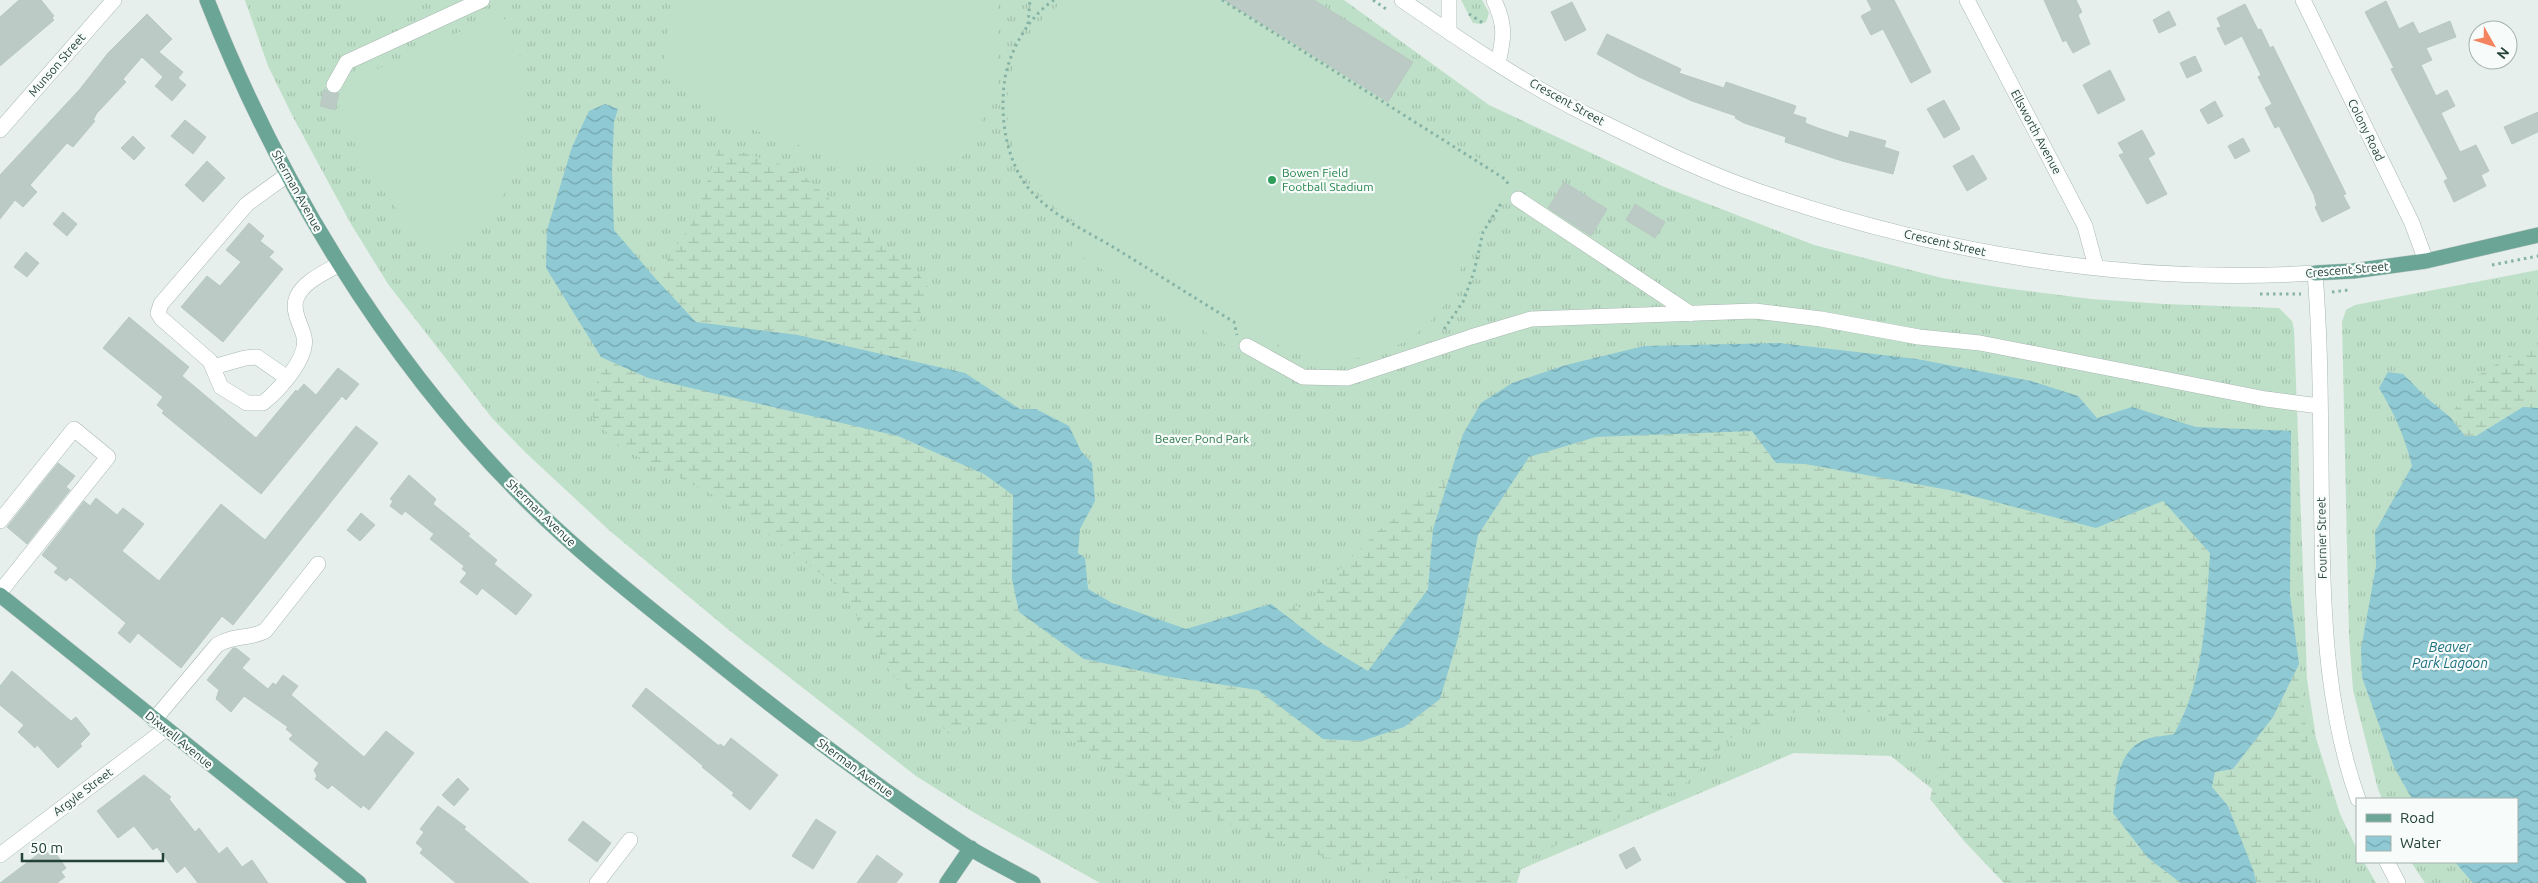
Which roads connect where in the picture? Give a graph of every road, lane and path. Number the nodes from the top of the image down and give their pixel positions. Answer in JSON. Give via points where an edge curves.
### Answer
{"nodes":[{"id":1,"x":114,"y":0,"type":"edge"},
{"id":2,"x":206,"y":0,"type":"edge"},
{"id":3,"x":482,"y":0,"type":"edge"},
{"id":4,"x":1030,"y":0,"type":"edge"},
{"id":5,"x":1054,"y":0,"type":"edge"},
{"id":6,"x":1222,"y":0,"type":"edge"},
{"id":7,"x":1373,"y":0,"type":"edge"},
{"id":8,"x":1402,"y":0,"type":"edge"},
{"id":9,"x":1449,"y":0,"type":"edge"},
{"id":10,"x":1494,"y":0,"type":"edge"},
{"id":11,"x":1967,"y":0,"type":"edge"},
{"id":12,"x":2302,"y":0,"type":"edge"},
{"id":13,"x":1390,"y":13,"type":"dead end"},
{"id":14,"x":1469,"y":14,"type":"dead end"},
{"id":15,"x":1483,"y":23,"type":"dead end"},
{"id":16,"x":1028,"y":25,"type":"junction"},
{"id":17,"x":1449,"y":32,"type":"junction"},
{"id":18,"x":1498,"y":64,"type":"junction"},
{"id":19,"x":334,"y":85,"type":"dead end"},
{"id":20,"x":0,"y":107,"type":"edge"},
{"id":21,"x":5,"y":124,"type":"edge"},
{"id":22,"x":287,"y":176,"type":"junction"},
{"id":23,"x":1515,"y":194,"type":"junction"},
{"id":24,"x":2538,"y":236,"type":"edge"},
{"id":25,"x":2538,"y":256,"type":"edge"},
{"id":26,"x":2426,"y":261,"type":"junction"},
{"id":27,"x":339,"y":264,"type":"junction"},
{"id":28,"x":2491,"y":265,"type":"dead end"},
{"id":29,"x":2096,"y":267,"type":"junction"},
{"id":30,"x":2315,"y":273,"type":"junction"},
{"id":31,"x":2352,"y":289,"type":"dead end"},
{"id":32,"x":2256,"y":294,"type":"dead end"},
{"id":33,"x":2317,"y":294,"type":"junction"},
{"id":34,"x":1691,"y":314,"type":"junction"},
{"id":35,"x":1247,"y":346,"type":"joint"},
{"id":36,"x":1432,"y":351,"type":"junction"},
{"id":37,"x":213,"y":367,"type":"junction"},
{"id":38,"x":286,"y":377,"type":"junction"},
{"id":39,"x":2319,"y":406,"type":"junction"},
{"id":40,"x":0,"y":521,"type":"edge"},
{"id":41,"x":318,"y":564,"type":"dead end"},
{"id":42,"x":0,"y":593,"type":"edge"},
{"id":43,"x":160,"y":724,"type":"junction"},
{"id":44,"x":2358,"y":798,"type":"edge"},
{"id":45,"x":630,"y":840,"type":"dead end"},
{"id":46,"x":971,"y":848,"type":"junction"},
{"id":47,"x":0,"y":854,"type":"edge"},
{"id":48,"x":2388,"y":863,"type":"edge"},
{"id":49,"x":359,"y":883,"type":"edge"},
{"id":50,"x":597,"y":883,"type":"edge"},
{"id":51,"x":947,"y":883,"type":"edge"},
{"id":52,"x":1033,"y":883,"type":"edge"},
{"id":53,"x":2398,"y":883,"type":"edge"}],
"edges":[{"from":1,"to":21,"type":"street","name":"Munson Street"},
{"from":2,"to":22,"type":"main road","name":"Sherman Avenue","via":[[245,91]]},
{"from":3,"to":19,"type":"street","via":[[347,62]]},
{"from":4,"to":16,"type":"path"},
{"from":5,"to":16,"type":"path"},
{"from":6,"to":23,"type":"path","via":[[1504,179]]},
{"from":7,"to":13,"type":"path"},
{"from":8,"to":17,"type":"street","name":"Crescent Street"},
{"from":9,"to":17,"type":"street"},
{"from":10,"to":18,"type":"street","via":[[1505,36]]},
{"from":11,"to":29,"type":"street","name":"Ellsworth Avenue","via":[[2085,226]]},
{"from":12,"to":26,"type":"street","name":"Colony Road","via":[[2412,222]]},
{"from":14,"to":15,"type":"path"},
{"from":16,"to":35,"type":"path","via":[[1008,62],[1002,97],[1006,138],[1019,175],[1040,200],[1073,224],[1234,322],[1238,338]]},
{"from":17,"to":18,"type":"street","name":"Crescent Street"},
{"from":18,"to":29,"type":"street","name":"Crescent Street","via":[[1600,122],[1756,190],[1855,221],[1983,252]]},
{"from":20,"to":21,"type":"street"},
{"from":22,"to":27,"type":"main road","name":"Sherman Avenue"},
{"from":22,"to":37,"type":"street","via":[[247,204],[161,304],[160,318]]},
{"from":23,"to":34,"type":"street"},
{"from":23,"to":36,"type":"path","via":[[1483,232],[1463,302]]},
{"from":24,"to":26,"type":"main road","name":"Crescent Street"},
{"from":25,"to":28,"type":"path"},
{"from":26,"to":30,"type":"main road","name":"Crescent Street"},
{"from":27,"to":38,"type":"street","via":[[302,288],[297,296],[295,305],[305,347],[300,360]]},
{"from":27,"to":46,"type":"main road","name":"Sherman Avenue","via":[[446,411],[520,494],[578,549],[773,707],[867,778]]},
{"from":29,"to":30,"type":"street","name":"Crescent Street","via":[[2174,274],[2265,276]]},
{"from":30,"to":33,"type":"street","name":"Fournier Street"},
{"from":31,"to":33,"type":"path"},
{"from":32,"to":33,"type":"path"},
{"from":33,"to":39,"type":"street","name":"Fournier Street"},
{"from":34,"to":36,"type":"street","via":[[1531,320]]},
{"from":34,"to":39,"type":"street","via":[[1755,311],[1821,319],[1920,337],[1980,343],[2266,399]]},
{"from":35,"to":36,"type":"street","via":[[1304,377],[1348,378]]},
{"from":37,"to":38,"type":"street","via":[[257,357]]},
{"from":37,"to":38,"type":"street","via":[[222,387],[236,398],[255,405],[269,398]]},
{"from":39,"to":44,"type":"street","name":"Fournier Street","via":[[2323,605],[2330,677],[2344,752]]},
{"from":40,"to":42,"type":"street","via":[[74,429],[108,457]]},
{"from":41,"to":43,"type":"street","name":"Argyle Street","via":[[265,631],[254,637],[230,637],[217,645]]},
{"from":42,"to":43,"type":"main road","name":"Dixwell Avenue"},
{"from":43,"to":47,"type":"street","name":"Argyle Street"},
{"from":43,"to":49,"type":"main road","name":"Dixwell Avenue"},
{"from":45,"to":50,"type":"street"},
{"from":46,"to":51,"type":"main road"},
{"from":46,"to":52,"type":"main road","name":"Sherman Avenue"},
{"from":48,"to":53,"type":"street"}]}
